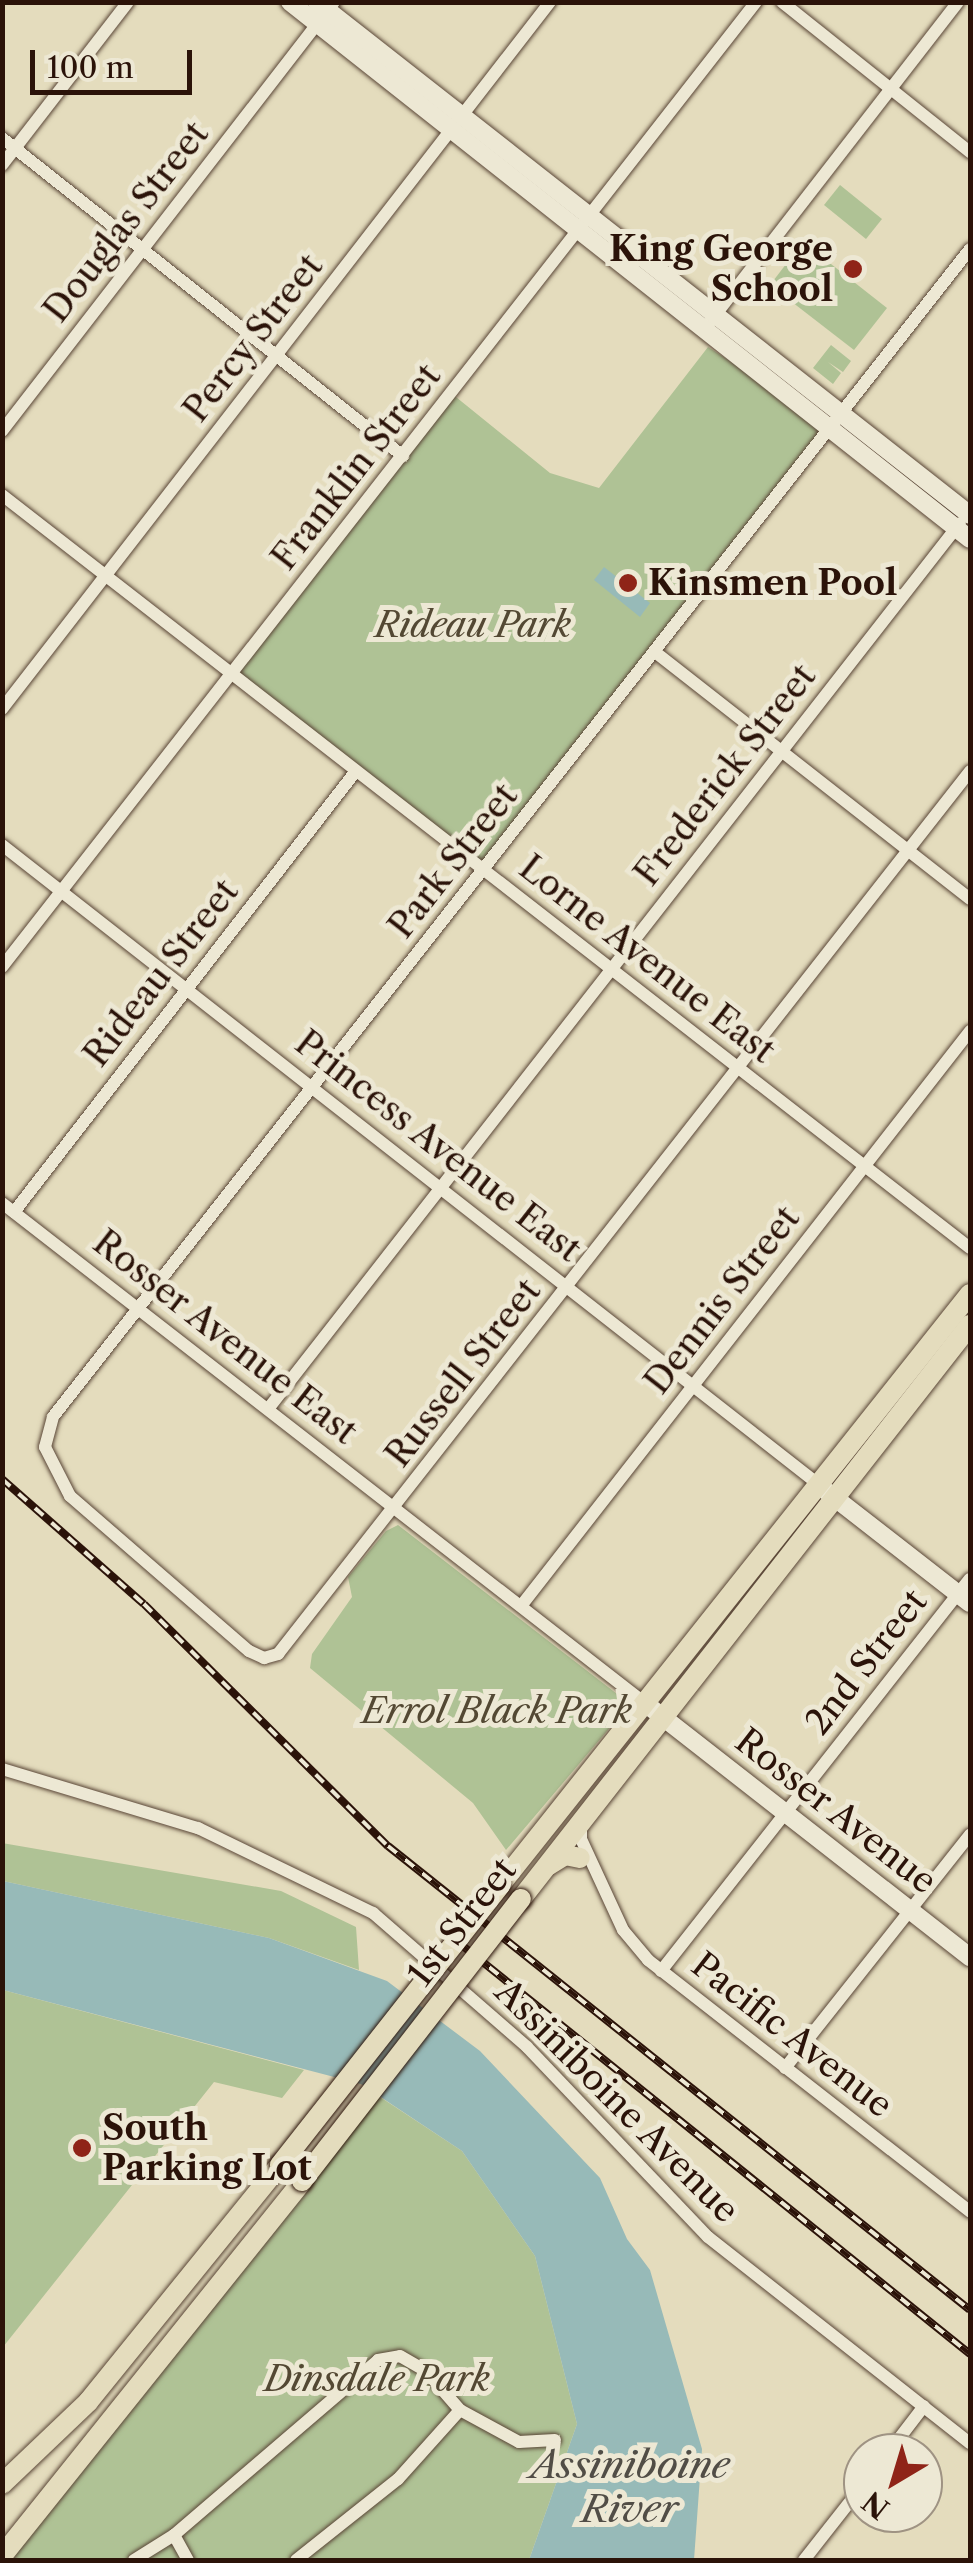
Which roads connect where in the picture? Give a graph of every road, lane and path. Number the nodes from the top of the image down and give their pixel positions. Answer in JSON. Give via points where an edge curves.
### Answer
{"nodes":[{"id":1,"x":128,"y":2,"type":"edge"},
{"id":2,"x":290,"y":2,"type":"edge"},
{"id":3,"x":550,"y":2,"type":"edge"},
{"id":4,"x":756,"y":2,"type":"edge"},
{"id":5,"x":782,"y":2,"type":"edge"},
{"id":6,"x":958,"y":2,"type":"edge"},
{"id":7,"x":324,"y":10,"type":"edge"},
{"id":8,"x":891,"y":89,"type":"junction"},
{"id":9,"x":462,"y":115,"type":"junction"},
{"id":10,"x":451,"y":132,"type":"junction"},
{"id":11,"x":2,"y":138,"type":"edge"},
{"id":12,"x":15,"y":148,"type":"junction"},
{"id":13,"x":970,"y":152,"type":"edge"},
{"id":14,"x":2,"y":165,"type":"edge"},
{"id":15,"x":592,"y":213,"type":"junction"},
{"id":16,"x":577,"y":230,"type":"junction"},
{"id":17,"x":970,"y":249,"type":"edge"},
{"id":18,"x":143,"y":250,"type":"junction"},
{"id":19,"x":712,"y":320,"type":"junction"},
{"id":20,"x":278,"y":356,"type":"junction"},
{"id":21,"x":843,"y":410,"type":"junction"},
{"id":22,"x":831,"y":426,"type":"junction"},
{"id":23,"x":2,"y":431,"type":"edge"},
{"id":24,"x":403,"y":456,"type":"junction"},
{"id":25,"x":2,"y":495,"type":"edge"},
{"id":26,"x":967,"y":521,"type":"edge"},
{"id":27,"x":106,"y":576,"type":"junction"},
{"id":28,"x":655,"y":652,"type":"junction"},
{"id":29,"x":232,"y":674,"type":"junction"},
{"id":30,"x":2,"y":709,"type":"edge"},
{"id":31,"x":782,"y":751,"type":"junction"},
{"id":32,"x":356,"y":771,"type":"junction"},
{"id":33,"x":970,"y":771,"type":"edge"},
{"id":34,"x":2,"y":846,"type":"edge"},
{"id":35,"x":908,"y":850,"type":"junction"},
{"id":36,"x":483,"y":870,"type":"junction"},
{"id":37,"x":62,"y":892,"type":"junction"},
{"id":38,"x":970,"y":899,"type":"edge"},
{"id":39,"x":2,"y":967,"type":"edge"},
{"id":40,"x":612,"y":969,"type":"junction"},
{"id":41,"x":186,"y":991,"type":"junction"},
{"id":42,"x":970,"y":1031,"type":"edge"},
{"id":43,"x":740,"y":1069,"type":"junction"},
{"id":44,"x":314,"y":1089,"type":"junction"},
{"id":45,"x":865,"y":1166,"type":"junction"},
{"id":46,"x":440,"y":1188,"type":"junction"},
{"id":47,"x":8,"y":1208,"type":"edge"},
{"id":48,"x":970,"y":1248,"type":"edge"},
{"id":49,"x":567,"y":1288,"type":"junction"},
{"id":50,"x":970,"y":1294,"type":"edge"},
{"id":51,"x":140,"y":1310,"type":"junction"},
{"id":52,"x":970,"y":1325,"type":"edge"},
{"id":53,"x":694,"y":1386,"type":"junction"},
{"id":54,"x":268,"y":1409,"type":"junction"},
{"id":55,"x":826,"y":1490,"type":"junction"},
{"id":56,"x":396,"y":1508,"type":"junction"},
{"id":57,"x":967,"y":1592,"type":"edge"},
{"id":58,"x":520,"y":1606,"type":"junction"},
{"id":59,"x":249,"y":1651,"type":"joint"},
{"id":60,"x":654,"y":1710,"type":"junction"},
{"id":61,"x":610,"y":1751,"type":"junction"},
{"id":62,"x":2,"y":1770,"type":"edge"},
{"id":63,"x":786,"y":1813,"type":"junction"},
{"id":64,"x":586,"y":1815,"type":"junction"},
{"id":65,"x":970,"y":1836,"type":"edge"},
{"id":66,"x":572,"y":1851,"type":"junction"},
{"id":67,"x":604,"y":1882,"type":"junction"},
{"id":68,"x":911,"y":1910,"type":"junction"},
{"id":69,"x":970,"y":1957,"type":"edge"},
{"id":70,"x":661,"y":1971,"type":"junction"},
{"id":71,"x":785,"y":2068,"type":"junction"},
{"id":72,"x":970,"y":2212,"type":"edge"},
{"id":73,"x":924,"y":2406,"type":"junction"},
{"id":74,"x":460,"y":2410,"type":"junction"},
{"id":75,"x":903,"y":2433,"type":"edge"},
{"id":76,"x":555,"y":2440,"type":"dead end"},
{"id":77,"x":970,"y":2443,"type":"edge"},
{"id":78,"x":2,"y":2484,"type":"edge"},
{"id":79,"x":843,"y":2510,"type":"edge"},
{"id":80,"x":174,"y":2535,"type":"junction"},
{"id":81,"x":2,"y":2556,"type":"edge"},
{"id":82,"x":134,"y":2560,"type":"edge"},
{"id":83,"x":188,"y":2560,"type":"edge"},
{"id":84,"x":296,"y":2560,"type":"edge"},
{"id":85,"x":804,"y":2560,"type":"edge"}],
"edges":[{"from":1,"to":12,"type":"street"},
{"from":2,"to":7,"type":"main road"},
{"from":3,"to":9,"type":"street","name":"Percy Street"},
{"from":4,"to":15,"type":"street","name":"Franklin Street"},
{"from":5,"to":8,"type":"street"},
{"from":6,"to":8,"type":"street"},
{"from":7,"to":9,"type":"main road"},
{"from":7,"to":10,"type":"main road"},
{"from":7,"to":18,"type":"street","name":"Douglas Street"},
{"from":8,"to":13,"type":"street"},
{"from":8,"to":19,"type":"street"},
{"from":9,"to":10,"type":"street","name":"Percy Street"},
{"from":9,"to":15,"type":"main road"},
{"from":10,"to":16,"type":"main road"},
{"from":10,"to":20,"type":"street","name":"Percy Street"},
{"from":11,"to":12,"type":"street"},
{"from":12,"to":14,"type":"street"},
{"from":12,"to":18,"type":"street"},
{"from":15,"to":16,"type":"street","name":"Franklin Street"},
{"from":15,"to":19,"type":"main road"},
{"from":16,"to":19,"type":"main road"},
{"from":16,"to":24,"type":"street","name":"Franklin Street"},
{"from":17,"to":21,"type":"street","name":"Park Street"},
{"from":18,"to":20,"type":"street"},
{"from":18,"to":23,"type":"street","name":"Douglas Street"},
{"from":19,"to":21,"type":"main road"},
{"from":19,"to":22,"type":"main road"},
{"from":20,"to":24,"type":"street"},
{"from":20,"to":27,"type":"street","name":"Percy Street"},
{"from":21,"to":22,"type":"street","name":"Park Street"},
{"from":21,"to":26,"type":"main road"},
{"from":22,"to":26,"type":"main road"},
{"from":22,"to":28,"type":"street","name":"Park Street"},
{"from":24,"to":29,"type":"street","name":"Franklin Street"},
{"from":25,"to":27,"type":"street","name":"Lorne Avenue East"},
{"from":26,"to":31,"type":"street","name":"Frederick Street"},
{"from":27,"to":29,"type":"street","name":"Lorne Avenue East"},
{"from":27,"to":30,"type":"street","name":"Percy Street"},
{"from":28,"to":31,"type":"street"},
{"from":28,"to":36,"type":"street","name":"Park Street"},
{"from":29,"to":32,"type":"street","name":"Lorne Avenue East"},
{"from":29,"to":37,"type":"street","name":"Franklin Street"},
{"from":31,"to":35,"type":"street"},
{"from":31,"to":40,"type":"street","name":"Frederick Street"},
{"from":32,"to":36,"type":"street","name":"Lorne Avenue East"},
{"from":32,"to":41,"type":"street","name":"Rideau Street"},
{"from":33,"to":35,"type":"street","name":"Russell Street"},
{"from":34,"to":37,"type":"street","name":"Princess Avenue East"},
{"from":35,"to":38,"type":"street"},
{"from":35,"to":43,"type":"street","name":"Russell Street"},
{"from":36,"to":40,"type":"street","name":"Lorne Avenue East"},
{"from":36,"to":44,"type":"street","name":"Park Street"},
{"from":37,"to":39,"type":"street","name":"Franklin Street"},
{"from":37,"to":41,"type":"street","name":"Princess Avenue East"},
{"from":40,"to":43,"type":"street","name":"Lorne Avenue East"},
{"from":40,"to":46,"type":"street","name":"Frederick Street"},
{"from":41,"to":44,"type":"street","name":"Princess Avenue East"},
{"from":41,"to":47,"type":"street","name":"Rideau Street"},
{"from":42,"to":45,"type":"street","name":"Dennis Street"},
{"from":43,"to":45,"type":"street","name":"Lorne Avenue East"},
{"from":43,"to":49,"type":"street","name":"Russell Street"},
{"from":44,"to":46,"type":"street","name":"Princess Avenue East"},
{"from":44,"to":51,"type":"street","name":"Park Street"},
{"from":45,"to":48,"type":"street","name":"Lorne Avenue East"},
{"from":45,"to":53,"type":"street","name":"Dennis Street"},
{"from":46,"to":49,"type":"street","name":"Princess Avenue East"},
{"from":46,"to":54,"type":"street","name":"Frederick Street"},
{"from":47,"to":51,"type":"street","name":"Rosser Avenue East"},
{"from":49,"to":53,"type":"street","name":"Princess Avenue East"},
{"from":49,"to":56,"type":"street","name":"Russell Street"},
{"from":50,"to":55,"type":"main road","name":"1st Street"},
{"from":51,"to":54,"type":"street","name":"Rosser Avenue East"},
{"from":51,"to":59,"type":"street","name":"Park Street","via":[[48,1428],[51,1464],[89,1518]]},
{"from":52,"to":55,"type":"main road","name":"1st Street"},
{"from":53,"to":55,"type":"street","name":"Princess Avenue East"},
{"from":53,"to":58,"type":"street","name":"Dennis Street"},
{"from":54,"to":56,"type":"street","name":"Rosser Avenue East"},
{"from":55,"to":57,"type":"main road"},
{"from":55,"to":60,"type":"main road","name":"1st Street"},
{"from":56,"to":58,"type":"street","name":"Rosser Avenue East"},
{"from":56,"to":59,"type":"street","name":"Russell Street","via":[[284,1648],[264,1658]]},
{"from":57,"to":63,"type":"street","name":"2nd Street"},
{"from":58,"to":60,"type":"street","name":"Rosser Avenue East"},
{"from":60,"to":61,"type":"main road","name":"1st Street"},
{"from":60,"to":63,"type":"main road","name":"Rosser Avenue"},
{"from":60,"to":64,"type":"main road","name":"1st Street"},
{"from":61,"to":66,"type":"main road","via":[[559,1828]]},
{"from":61,"to":78,"type":"main road","name":"1st Street","bridge":true,"via":[[88,2402]]},
{"from":62,"to":73,"type":"street","name":"Assiniboine Avenue","via":[[198,1828],[373,1913],[527,2046],[708,2237]]},
{"from":63,"to":68,"type":"main road","name":"Rosser Avenue"},
{"from":63,"to":70,"type":"street","name":"2nd Street"},
{"from":64,"to":66,"type":"main road","name":"1st Street"},
{"from":64,"to":67,"type":"street","name":"Pacific Avenue","via":[[580,1839]]},
{"from":65,"to":68,"type":"street"},
{"from":66,"to":67,"type":"street","name":"Pacific Avenue"},
{"from":66,"to":81,"type":"main road","name":"1st Street","bridge":true,"via":[[544,1870]]},
{"from":67,"to":70,"type":"street","name":"Pacific Avenue","via":[[624,1930]]},
{"from":68,"to":69,"type":"main road","name":"Rosser Avenue"},
{"from":68,"to":71,"type":"street"},
{"from":70,"to":71,"type":"street","name":"Pacific Avenue"},
{"from":71,"to":72,"type":"street","name":"Pacific Avenue"},
{"from":73,"to":75,"type":"street"},
{"from":73,"to":77,"type":"street","name":"Assiniboine Avenue"},
{"from":74,"to":76,"type":"street","via":[[519,2442]]},
{"from":74,"to":80,"type":"street","via":[[426,2372],[400,2356],[378,2360]]},
{"from":74,"to":84,"type":"street","via":[[398,2478]]},
{"from":79,"to":85,"type":"street"},
{"from":80,"to":82,"type":"street"},
{"from":80,"to":83,"type":"street"}]}
